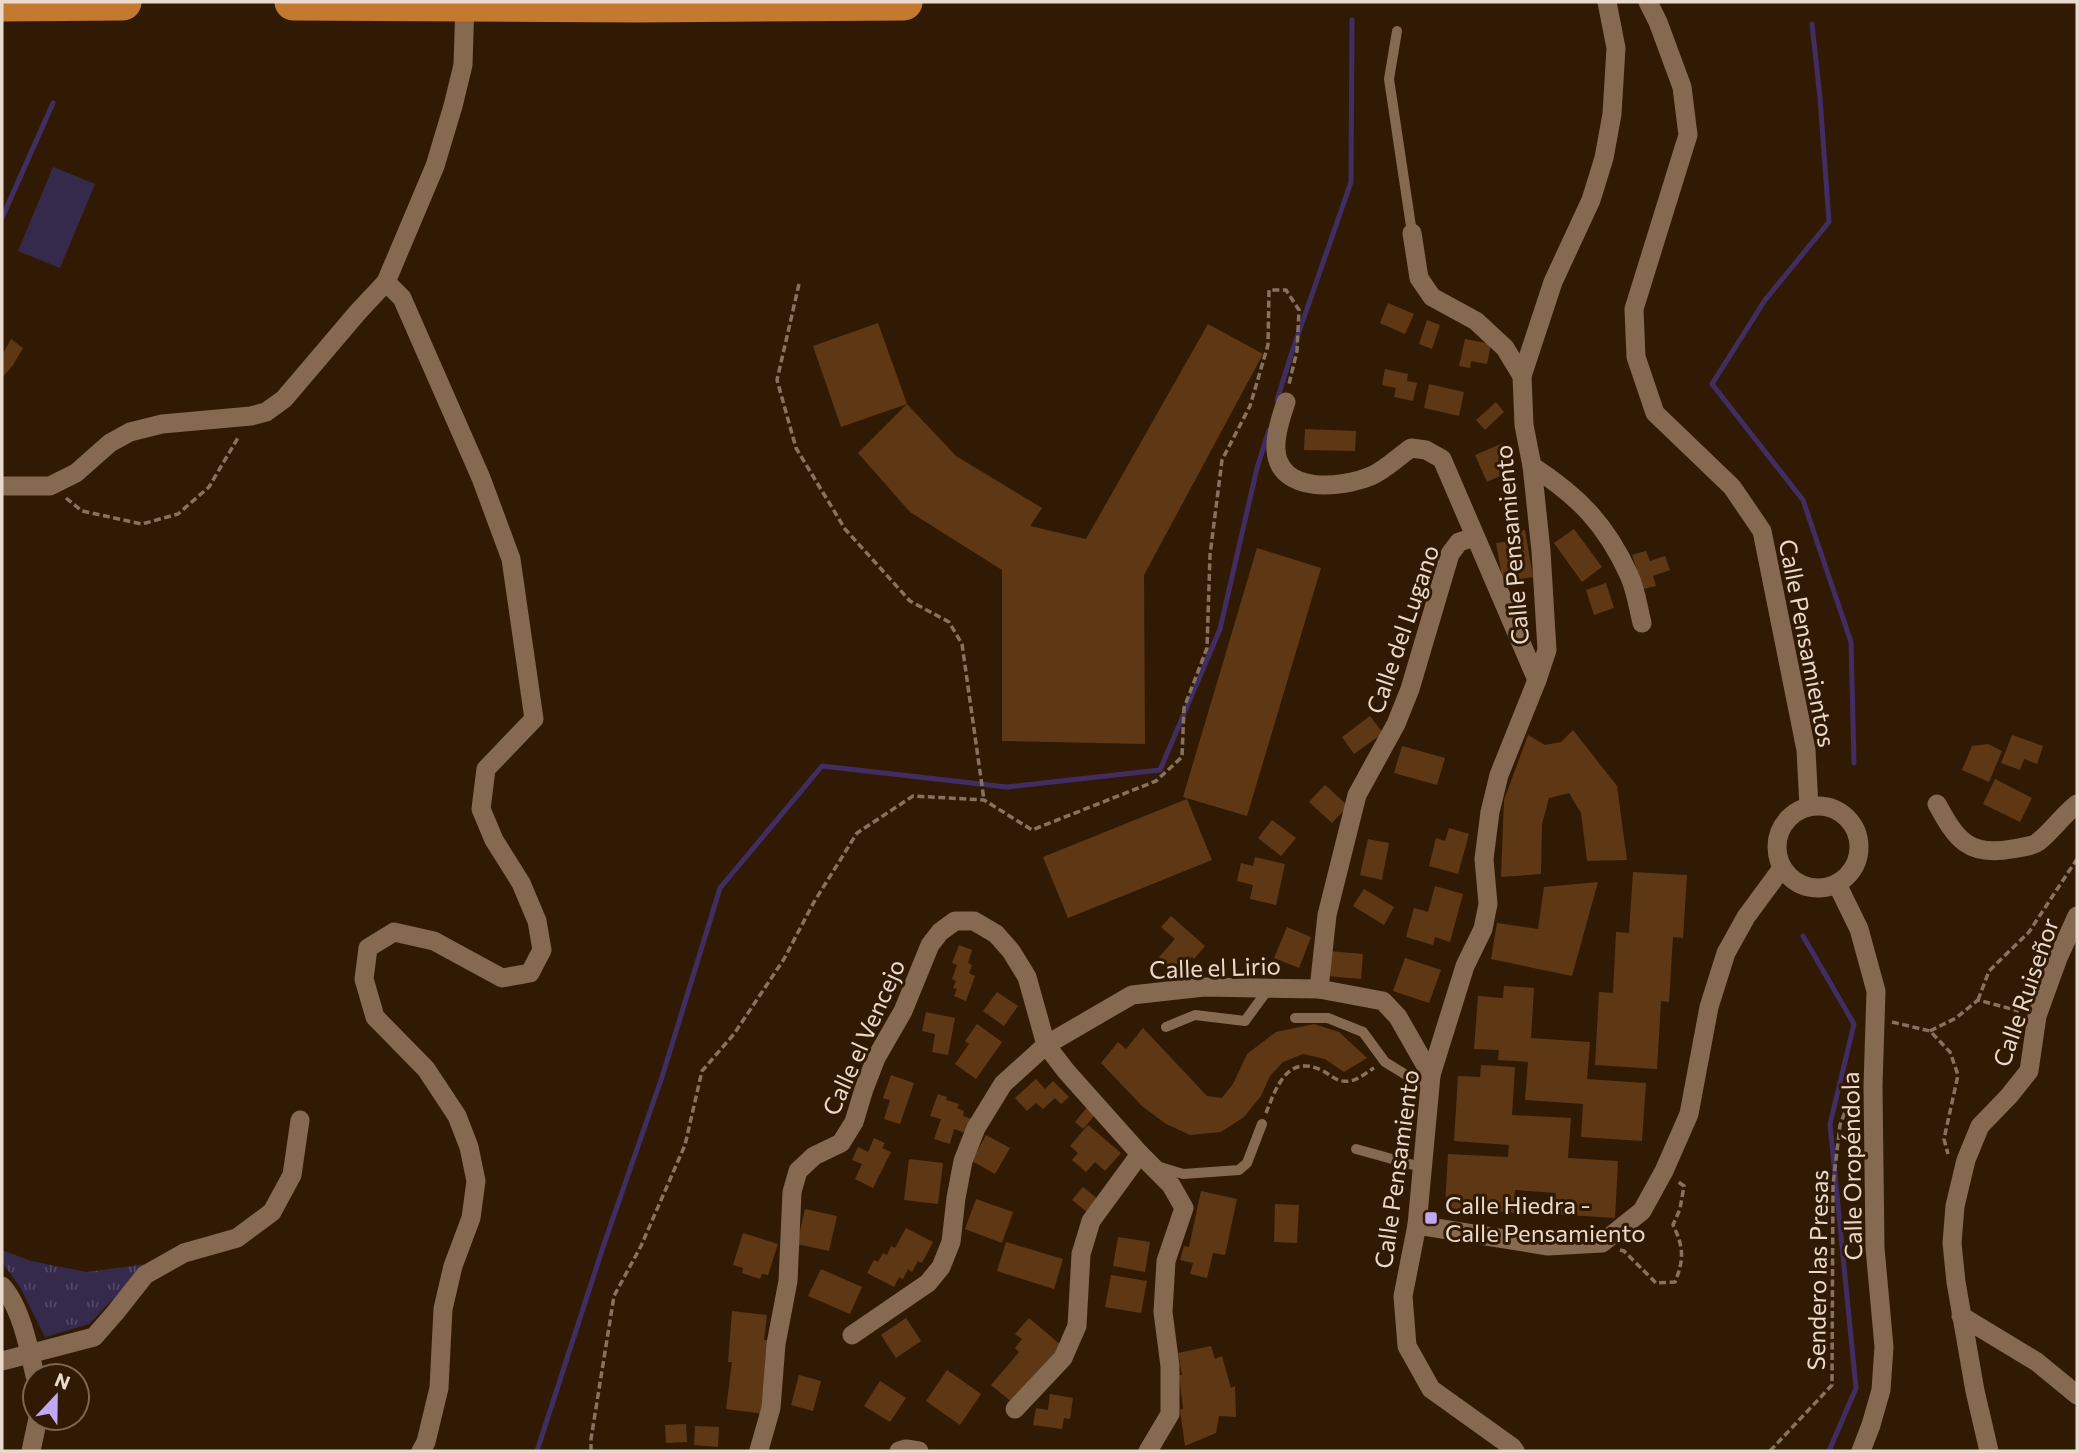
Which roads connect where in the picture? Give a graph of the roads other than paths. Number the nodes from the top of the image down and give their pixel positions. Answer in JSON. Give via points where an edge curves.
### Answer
{"nodes":[{"id":1,"x":123,"y":2,"type":"edge"},
{"id":2,"x":293,"y":2,"type":"edge"},
{"id":3,"x":464,"y":2,"type":"edge"},
{"id":4,"x":904,"y":2,"type":"edge"},
{"id":5,"x":1607,"y":2,"type":"edge"},
{"id":6,"x":1648,"y":2,"type":"edge"},
{"id":7,"x":2,"y":3,"type":"edge"},
{"id":8,"x":1397,"y":31,"type":"dead end"},
{"id":9,"x":1412,"y":233,"type":"joint"},
{"id":10,"x":386,"y":282,"type":"junction"},
{"id":11,"x":1522,"y":376,"type":"junction"},
{"id":12,"x":1286,"y":402,"type":"road end"},
{"id":13,"x":1532,"y":466,"type":"junction"},
{"id":14,"x":2,"y":486,"type":"edge"},
{"id":15,"x":1475,"y":537,"type":"junction"},
{"id":16,"x":1642,"y":623,"type":"dead end"},
{"id":17,"x":1537,"y":680,"type":"junction"},
{"id":18,"x":1937,"y":804,"type":"dead end"},
{"id":19,"x":2077,"y":804,"type":"edge"},
{"id":20,"x":1809,"y":807,"type":"junction"},
{"id":21,"x":1782,"y":868,"type":"junction"},
{"id":22,"x":1837,"y":884,"type":"junction"},
{"id":23,"x":2077,"y":916,"type":"edge"},
{"id":24,"x":1269,"y":988,"type":"junction"},
{"id":25,"x":1320,"y":989,"type":"junction"},
{"id":26,"x":1295,"y":1018,"type":"dead end"},
{"id":27,"x":1166,"y":1027,"type":"dead end"},
{"id":28,"x":1046,"y":1045,"type":"junction"},
{"id":29,"x":1430,"y":1082,"type":"junction"},
{"id":30,"x":300,"y":1119,"type":"dead end"},
{"id":31,"x":1262,"y":1124,"type":"road end"},
{"id":32,"x":1356,"y":1149,"type":"dead end"},
{"id":33,"x":1144,"y":1158,"type":"junction"},
{"id":34,"x":1422,"y":1167,"type":"junction"},
{"id":35,"x":1417,"y":1225,"type":"junction"},
{"id":36,"x":2,"y":1286,"type":"edge"},
{"id":37,"x":1961,"y":1317,"type":"junction"},
{"id":38,"x":852,"y":1335,"type":"dead end"},
{"id":39,"x":31,"y":1354,"type":"junction"},
{"id":40,"x":2,"y":1361,"type":"edge"},
{"id":41,"x":32,"y":1362,"type":"edge"},
{"id":42,"x":2077,"y":1395,"type":"edge"},
{"id":43,"x":1015,"y":1409,"type":"dead end"},
{"id":44,"x":35,"y":1432,"type":"edge"},
{"id":45,"x":759,"y":1450,"type":"edge"},
{"id":46,"x":31,"y":1451,"type":"edge"},
{"id":47,"x":421,"y":1451,"type":"edge"},
{"id":48,"x":900,"y":1451,"type":"edge"},
{"id":49,"x":919,"y":1451,"type":"edge"},
{"id":50,"x":1148,"y":1451,"type":"edge"},
{"id":51,"x":1515,"y":1451,"type":"edge"},
{"id":52,"x":1861,"y":1451,"type":"edge"},
{"id":53,"x":1989,"y":1451,"type":"edge"}],
"edges":[{"from":1,"to":7,"type":"highway"},
{"from":2,"to":4,"type":"highway"},
{"from":3,"to":10,"type":"street","via":[[463,65],[453,106],[435,166]]},
{"from":5,"to":11,"type":"street","name":"Calle Pensamiento","via":[[1616,48],[1604,158],[1591,200],[1553,282]]},
{"from":6,"to":20,"type":"street","name":"Calle Pensamientos","via":[[1682,87],[1688,135],[1634,309],[1636,357],[1655,413],[1732,487],[1762,531],[1806,750]]},
{"from":8,"to":9,"type":"lane","via":[[1389,79]]},
{"from":9,"to":11,"type":"street","via":[[1419,278],[1432,297],[1476,321],[1505,348]]},
{"from":10,"to":14,"type":"street","via":[[284,399],[266,412],[130,432],[76,473],[50,486]]},
{"from":10,"to":47,"type":"street","via":[[402,298],[481,478],[511,559],[534,719],[486,768],[481,809],[521,883],[537,921],[542,950],[530,973],[502,978],[433,941],[394,932],[368,948],[364,979],[375,1017],[426,1069],[457,1116],[470,1147],[476,1181],[471,1218],[443,1308],[439,1388]]},
{"from":11,"to":13,"type":"street","name":"Calle Pensamiento"},
{"from":12,"to":15,"type":"street","via":[[1276,451],[1282,469],[1296,481],[1346,484],[1373,475],[1411,448],[1426,450],[1442,459]]},
{"from":13,"to":16,"type":"street","via":[[1581,502],[1603,528],[1630,577]]},
{"from":13,"to":17,"type":"street","name":"Calle Pensamiento","via":[[1547,650]]},
{"from":15,"to":17,"type":"street"},
{"from":15,"to":25,"type":"street","name":"Calle del Lugano","via":[[1459,542],[1450,554],[1410,689],[1357,795],[1327,915]]},
{"from":17,"to":29,"type":"street","name":"Calle Pensamiento","via":[[1499,775],[1484,859],[1488,904],[1483,929],[1465,966]]},
{"from":18,"to":19,"type":"street","via":[[1951,830],[1966,845],[1997,852],[2036,844]]},
{"from":20,"to":21,"type":"street","via":[[1784,823],[1778,836]]},
{"from":20,"to":22,"type":"street","via":[[1839,811],[1856,831],[1857,860]]},
{"from":21,"to":22,"type":"street","via":[[1809,888]]},
{"from":21,"to":35,"type":"street","via":[[1726,953],[1709,1007],[1689,1114],[1642,1211],[1602,1243],[1545,1247]]},
{"from":22,"to":52,"type":"street","name":"Calle Oropéndola","via":[[1859,929],[1876,990],[1875,1248],[1884,1347],[1881,1391]]},
{"from":23,"to":37,"type":"street","name":"Calle Ruiseñor","via":[[2037,1016],[2029,1071],[1980,1126],[1962,1174],[1952,1243]]},
{"from":24,"to":25,"type":"street","name":"Calle el Lirio"},
{"from":24,"to":27,"type":"lane","via":[[1245,1021],[1195,1015]]},
{"from":24,"to":28,"type":"street","name":"Calle el Lirio","via":[[1204,987],[1132,995]]},
{"from":25,"to":29,"type":"street","name":"Calle el Lirio","via":[[1383,1001],[1398,1017]]},
{"from":26,"to":29,"type":"lane","via":[[1328,1018],[1363,1032],[1385,1062]]},
{"from":28,"to":33,"type":"street"},
{"from":28,"to":38,"type":"street","name":"Calle el Lirio","via":[[1003,1084],[976,1128],[963,1161],[951,1242],[941,1267],[928,1283]]},
{"from":28,"to":45,"type":"street","name":"Calle el Vencejo","via":[[1027,977],[1004,942],[974,921],[955,921],[940,932],[876,1058],[854,1122],[841,1143],[814,1156],[798,1171],[792,1192],[788,1281],[776,1344],[771,1408]]},
{"from":29,"to":34,"type":"street","name":"Calle Pensamiento"},
{"from":30,"to":39,"type":"street","via":[[292,1175],[272,1212],[237,1238],[184,1253],[145,1275],[94,1337]]},
{"from":31,"to":33,"type":"lane","via":[[1247,1163],[1239,1170],[1183,1174]]},
{"from":32,"to":34,"type":"lane"},
{"from":33,"to":43,"type":"street","via":[[1091,1221],[1081,1254],[1077,1326],[1063,1358]]},
{"from":33,"to":50,"type":"street","via":[[1171,1185],[1184,1208],[1166,1261],[1163,1312],[1170,1414]]},
{"from":34,"to":35,"type":"street","name":"Calle Pensamiento"},
{"from":35,"to":51,"type":"street","name":"Calle Pensamiento","via":[[1403,1296],[1407,1346],[1431,1389]]},
{"from":36,"to":39,"type":"street","via":[[12,1297]]},
{"from":37,"to":42,"type":"street","via":[[2037,1362]]},
{"from":37,"to":53,"type":"street","name":"Calle Ruiseñor"},
{"from":39,"to":40,"type":"street"},
{"from":39,"to":41,"type":"street"},
{"from":44,"to":46,"type":"street"},
{"from":48,"to":49,"type":"street"}]}
